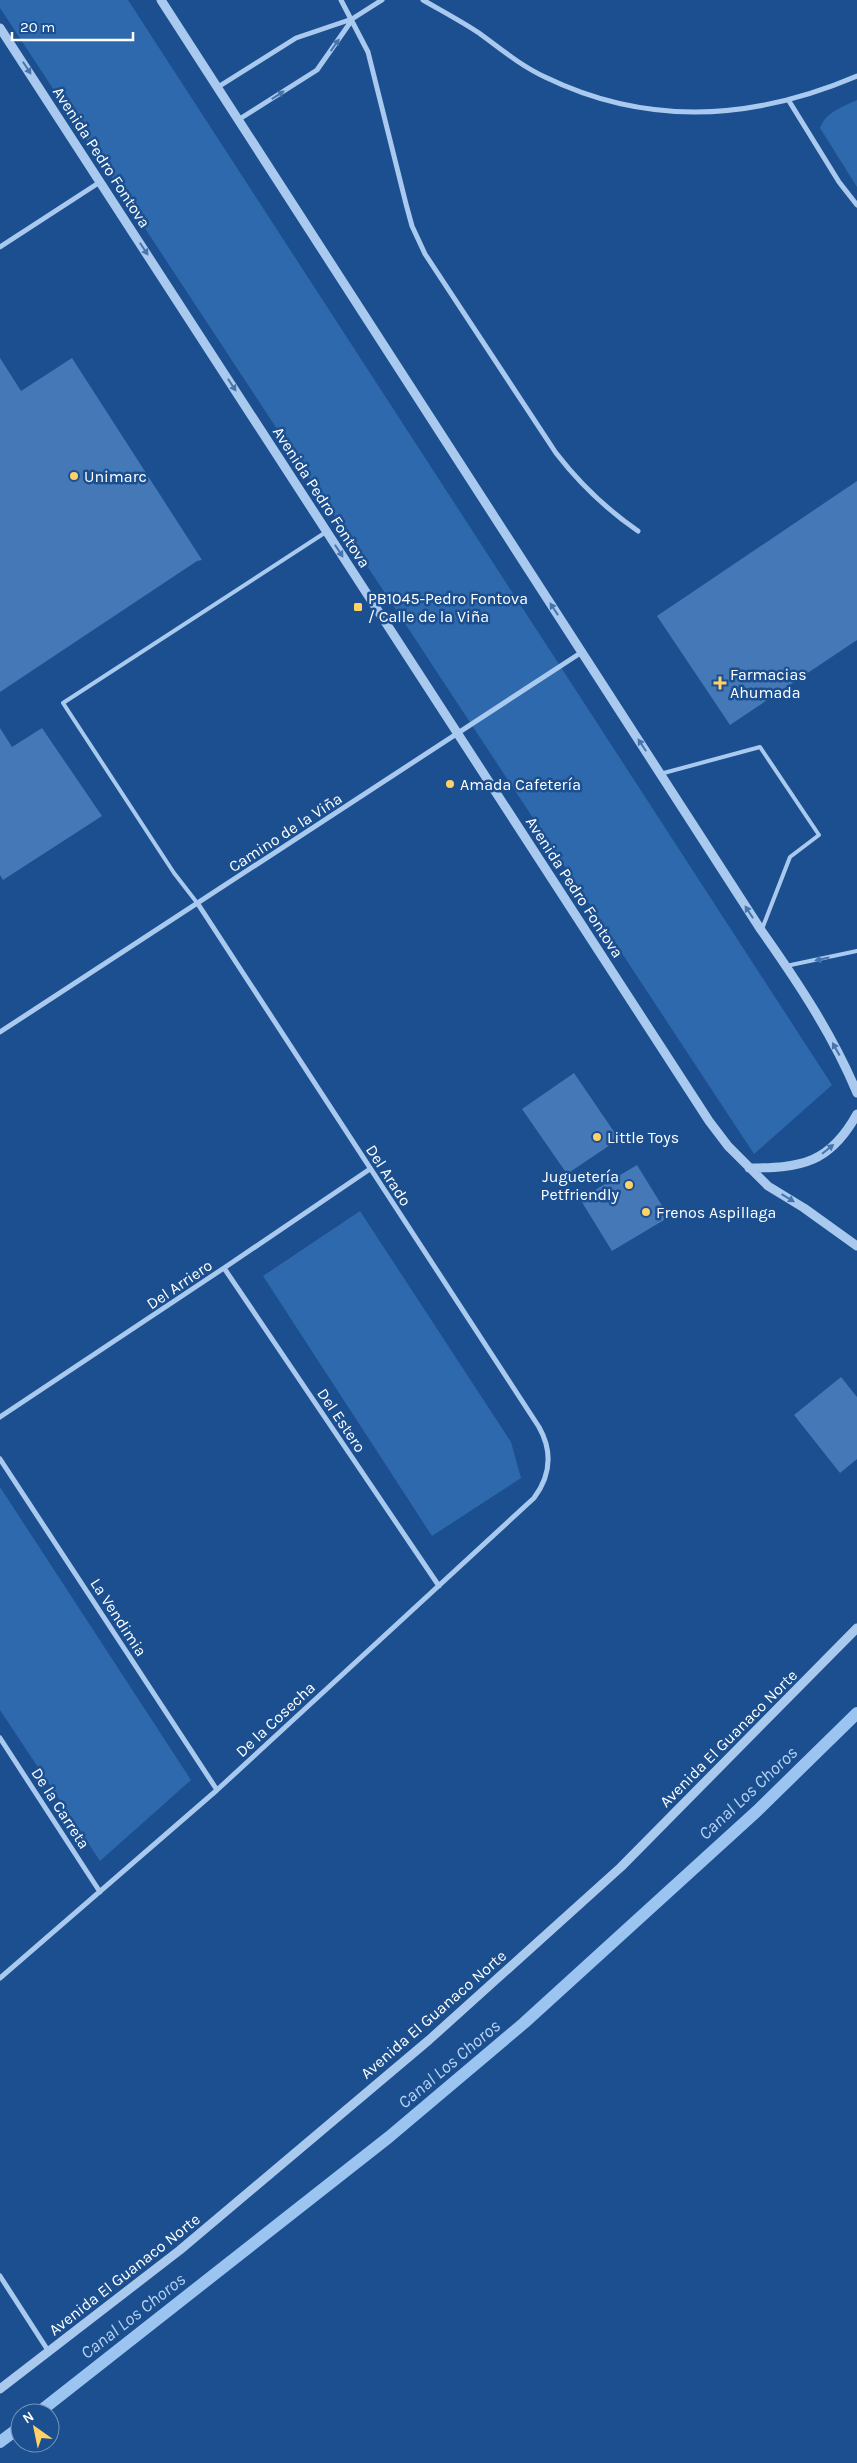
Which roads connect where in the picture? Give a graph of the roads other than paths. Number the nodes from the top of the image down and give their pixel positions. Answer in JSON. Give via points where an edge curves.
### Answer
{"nodes":[{"id":1,"x":161,"y":0,"type":"edge"},
{"id":2,"x":341,"y":0,"type":"edge"},
{"id":3,"x":382,"y":0,"type":"edge"},
{"id":4,"x":424,"y":0,"type":"edge"},
{"id":5,"x":352,"y":19,"type":"junction"},
{"id":6,"x":0,"y":28,"type":"edge"},
{"id":7,"x":857,"y":76,"type":"edge"},
{"id":8,"x":218,"y":88,"type":"junction"},
{"id":9,"x":789,"y":101,"type":"junction"},
{"id":10,"x":238,"y":120,"type":"junction"},
{"id":11,"x":101,"y":182,"type":"junction"},
{"id":12,"x":857,"y":205,"type":"edge"},
{"id":13,"x":0,"y":247,"type":"edge"},
{"id":14,"x":327,"y":532,"type":"junction"},
{"id":15,"x":638,"y":532,"type":"dead end"},
{"id":16,"x":582,"y":652,"type":"junction"},
{"id":17,"x":458,"y":735,"type":"junction"},
{"id":18,"x":660,"y":774,"type":"junction"},
{"id":19,"x":198,"y":904,"type":"junction"},
{"id":20,"x":761,"y":930,"type":"junction"},
{"id":21,"x":857,"y":951,"type":"edge"},
{"id":22,"x":786,"y":966,"type":"junction"},
{"id":23,"x":0,"y":1032,"type":"edge"},
{"id":24,"x":857,"y":1093,"type":"edge"},
{"id":25,"x":857,"y":1114,"type":"edge"},
{"id":26,"x":749,"y":1168,"type":"junction"},
{"id":27,"x":370,"y":1169,"type":"junction"},
{"id":28,"x":857,"y":1246,"type":"edge"},
{"id":29,"x":224,"y":1268,"type":"junction"},
{"id":30,"x":0,"y":1417,"type":"edge"},
{"id":31,"x":0,"y":1459,"type":"edge"},
{"id":32,"x":549,"y":1465,"type":"joint"},
{"id":33,"x":439,"y":1586,"type":"junction"},
{"id":34,"x":857,"y":1628,"type":"edge"},
{"id":35,"x":0,"y":1738,"type":"edge"},
{"id":36,"x":217,"y":1790,"type":"junction"},
{"id":37,"x":100,"y":1892,"type":"junction"},
{"id":38,"x":0,"y":1978,"type":"edge"},
{"id":39,"x":0,"y":2276,"type":"edge"},
{"id":40,"x":49,"y":2352,"type":"junction"},
{"id":41,"x":0,"y":2389,"type":"edge"}],
"edges":[{"from":1,"to":8,"type":"street"},
{"from":2,"to":5,"type":"street"},
{"from":3,"to":5,"type":"street"},
{"from":4,"to":9,"type":"street","via":[[544,77],[615,104],[699,113],[744,110]]},
{"from":5,"to":8,"type":"street","via":[[296,38]]},
{"from":10,"to":5,"type":"street","one_way":true,"via":[[317,70]]},
{"from":5,"to":15,"type":"street","via":[[368,52],[412,226],[425,254],[556,453],[594,497]]},
{"from":6,"to":11,"type":"street","name":"Avenida Pedro Fontova","one_way":true},
{"from":7,"to":9,"type":"street"},
{"from":8,"to":10,"type":"street"},
{"from":9,"to":12,"type":"street"},
{"from":16,"to":10,"type":"street","one_way":true},
{"from":11,"to":13,"type":"street"},
{"from":11,"to":14,"type":"street","name":"Avenida Pedro Fontova","one_way":true},
{"from":14,"to":17,"type":"street","name":"Avenida Pedro Fontova","one_way":true},
{"from":14,"to":19,"type":"lane","via":[[63,703],[174,873]]},
{"from":16,"to":17,"type":"street","name":"Camino de la Viña"},
{"from":18,"to":16,"type":"street","one_way":true},
{"from":17,"to":19,"type":"street","name":"Camino de la Viña"},
{"from":17,"to":26,"type":"street","name":"Avenida Pedro Fontova","via":[[709,1122]]},
{"from":20,"to":18,"type":"street","one_way":true},
{"from":18,"to":20,"type":"lane","via":[[760,747],[819,835],[790,857]]},
{"from":19,"to":23,"type":"street","name":"Camino de la Viña"},
{"from":19,"to":27,"type":"street","name":"Del Arado"},
{"from":20,"to":22,"type":"street"},
{"from":21,"to":22,"type":"lane","one_way":true},
{"from":24,"to":22,"type":"street","one_way":true,"via":[[832,1041]]},
{"from":26,"to":25,"type":"street","one_way":true,"via":[[804,1164],[828,1151]]},
{"from":26,"to":28,"type":"street","name":"Avenida Pedro Fontova","one_way":true,"via":[[768,1186]]},
{"from":27,"to":29,"type":"street","name":"Del Arriero"},
{"from":27,"to":32,"type":"street","name":"Del Arado","via":[[539,1427],[546,1439]]},
{"from":29,"to":30,"type":"street","name":"Del Arriero"},
{"from":29,"to":33,"type":"street","name":"Del Estero"},
{"from":31,"to":36,"type":"street","name":"La Vendimia"},
{"from":32,"to":33,"type":"street","name":"De la Cosecha","via":[[547,1476],[534,1498]]},
{"from":33,"to":36,"type":"street","name":"De la Cosecha"},
{"from":34,"to":40,"type":"street","name":"Avenida El Guanaco Norte","via":[[621,1867],[436,2033],[180,2250]]},
{"from":35,"to":37,"type":"street","name":"De la Carreta"},
{"from":36,"to":37,"type":"street","name":"De la Cosecha"},
{"from":37,"to":38,"type":"street","name":"De la Cosecha"},
{"from":39,"to":40,"type":"street"},
{"from":40,"to":41,"type":"street","name":"Avenida El Guanaco Norte"}]}
